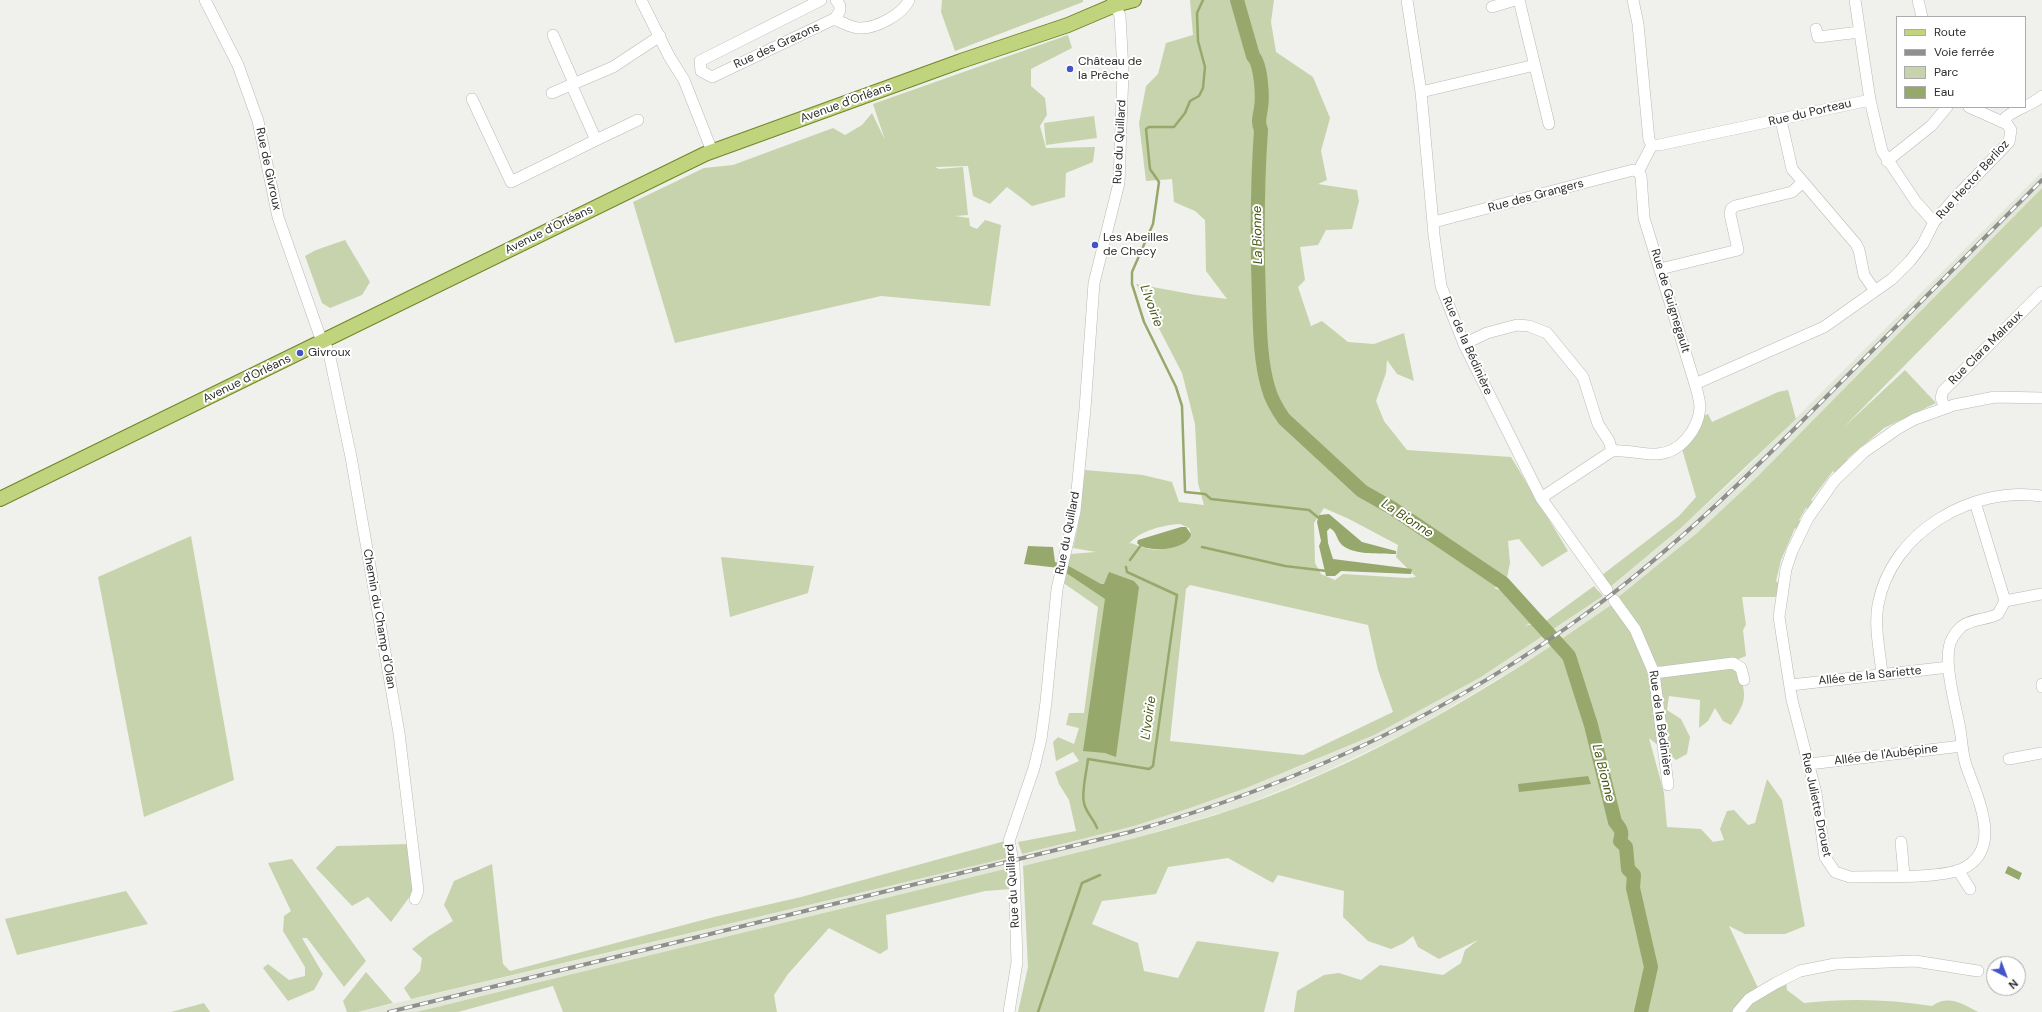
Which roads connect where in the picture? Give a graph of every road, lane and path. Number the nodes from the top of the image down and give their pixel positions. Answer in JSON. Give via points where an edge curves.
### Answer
{"nodes":[{"id":1,"x":205,"y":0,"type":"edge"},
{"id":2,"x":641,"y":0,"type":"edge"},
{"id":3,"x":821,"y":0,"type":"edge"},
{"id":4,"x":836,"y":0,"type":"edge"},
{"id":5,"x":909,"y":0,"type":"edge"},
{"id":6,"x":1134,"y":0,"type":"edge"},
{"id":7,"x":1407,"y":0,"type":"edge"},
{"id":8,"x":1515,"y":0,"type":"edge"},
{"id":9,"x":1519,"y":0,"type":"edge"},
{"id":10,"x":1633,"y":0,"type":"edge"},
{"id":11,"x":1855,"y":0,"type":"edge"},
{"id":12,"x":1918,"y":0,"type":"edge"},
{"id":13,"x":1114,"y":2,"type":"edge"},
{"id":14,"x":1492,"y":7,"type":"dead end"},
{"id":15,"x":1922,"y":16,"type":"edge"},
{"id":16,"x":834,"y":19,"type":"junction"},
{"id":17,"x":1816,"y":29,"type":"dead end"},
{"id":18,"x":1860,"y":32,"type":"junction"},
{"id":19,"x":553,"y":35,"type":"dead end"},
{"id":20,"x":660,"y":36,"type":"junction"},
{"id":21,"x":1535,"y":64,"type":"junction"},
{"id":22,"x":701,"y":71,"type":"junction"},
{"id":23,"x":684,"y":80,"type":"junction"},
{"id":24,"x":573,"y":84,"type":"junction"},
{"id":25,"x":1421,"y":92,"type":"junction"},
{"id":26,"x":552,"y":93,"type":"dead end"},
{"id":27,"x":2042,"y":96,"type":"edge"},
{"id":28,"x":472,"y":98,"type":"dead end"},
{"id":29,"x":1870,"y":100,"type":"junction"},
{"id":30,"x":2026,"y":107,"type":"edge"},
{"id":31,"x":1947,"y":108,"type":"edge"},
{"id":32,"x":1971,"y":108,"type":"edge"},
{"id":33,"x":2025,"y":108,"type":"edge"},
{"id":34,"x":638,"y":120,"type":"dead end"},
{"id":35,"x":1781,"y":120,"type":"junction"},
{"id":36,"x":2002,"y":122,"type":"junction"},
{"id":37,"x":1549,"y":124,"type":"dead end"},
{"id":38,"x":596,"y":140,"type":"junction"},
{"id":39,"x":1652,"y":145,"type":"junction"},
{"id":40,"x":712,"y":151,"type":"junction"},
{"id":41,"x":1887,"y":161,"type":"junction"},
{"id":42,"x":1638,"y":172,"type":"junction"},
{"id":43,"x":1803,"y":182,"type":"junction"},
{"id":44,"x":1434,"y":222,"type":"junction"},
{"id":45,"x":1934,"y":222,"type":"junction"},
{"id":46,"x":1660,"y":269,"type":"junction"},
{"id":47,"x":1875,"y":291,"type":"junction"},
{"id":48,"x":2042,"y":292,"type":"edge"},
{"id":49,"x":323,"y":341,"type":"junction"},
{"id":50,"x":1464,"y":344,"type":"junction"},
{"id":51,"x":1695,"y":384,"type":"junction"},
{"id":52,"x":2042,"y":398,"type":"edge"},
{"id":53,"x":1945,"y":408,"type":"junction"},
{"id":54,"x":1612,"y":451,"type":"junction"},
{"id":55,"x":2042,"y":496,"type":"edge"},
{"id":56,"x":1541,"y":498,"type":"junction"},
{"id":57,"x":0,"y":499,"type":"edge"},
{"id":58,"x":1975,"y":502,"type":"junction"},
{"id":59,"x":1607,"y":590,"type":"dead end"},
{"id":60,"x":2042,"y":594,"type":"edge"},
{"id":61,"x":1614,"y":600,"type":"dead end"},
{"id":62,"x":2005,"y":601,"type":"junction"},
{"id":63,"x":1949,"y":667,"type":"junction"},
{"id":64,"x":1654,"y":672,"type":"junction"},
{"id":65,"x":1882,"y":674,"type":"junction"},
{"id":66,"x":1744,"y":680,"type":"dead end"},
{"id":67,"x":1791,"y":685,"type":"junction"},
{"id":68,"x":1962,"y":746,"type":"junction"},
{"id":69,"x":2042,"y":753,"type":"edge"},
{"id":70,"x":2009,"y":759,"type":"dead end"},
{"id":71,"x":1809,"y":764,"type":"junction"},
{"id":72,"x":1668,"y":785,"type":"dead end"},
{"id":73,"x":1901,"y":842,"type":"dead end"},
{"id":74,"x":1958,"y":870,"type":"junction"},
{"id":75,"x":1904,"y":875,"type":"junction"},
{"id":76,"x":1970,"y":889,"type":"dead end"},
{"id":77,"x":415,"y":899,"type":"dead end"},
{"id":78,"x":1978,"y":971,"type":"dead end"},
{"id":79,"x":1009,"y":1012,"type":"edge"},
{"id":80,"x":1738,"y":1012,"type":"edge"}],
"edges":[{"from":1,"to":49,"type":"street","name":"Rue de Givroux","via":[[238,65],[258,121],[282,230]]},
{"from":2,"to":20,"type":"street"},
{"from":3,"to":22,"type":"street","name":"Rue des Grazons","via":[[700,61]]},
{"from":4,"to":16,"type":"street","name":"Rue des Grazons","via":[[840,13]]},
{"from":5,"to":16,"type":"street","via":[[903,10],[889,19],[863,28]]},
{"from":6,"to":13,"type":"main road","name":"Avenue d'Orléans"},
{"from":7,"to":25,"type":"street","name":"Rue de la Bédinière"},
{"from":8,"to":14,"type":"street"},
{"from":9,"to":21,"type":"street"},
{"from":10,"to":39,"type":"street","via":[[1638,24],[1648,140]]},
{"from":11,"to":18,"type":"street"},
{"from":12,"to":15,"type":"street"},
{"from":13,"to":40,"type":"main road","name":"Avenue d'Orléans","via":[[1068,25]]},
{"from":13,"to":79,"type":"street","name":"Rue du Quillard","via":[[1120,16],[1123,70],[1120,183],[1094,283],[1076,504],[1057,589],[1041,739],[1034,768],[1009,840],[1014,866],[1017,962]]},
{"from":16,"to":22,"type":"street","name":"Rue des Grazons","via":[[712,77]]},
{"from":17,"to":18,"type":"street","via":[[1818,37]]},
{"from":18,"to":29,"type":"street"},
{"from":19,"to":24,"type":"street"},
{"from":20,"to":23,"type":"street"},
{"from":20,"to":24,"type":"street","via":[[613,67]]},
{"from":21,"to":25,"type":"street"},
{"from":21,"to":37,"type":"street"},
{"from":22,"to":23,"type":"street"},
{"from":23,"to":40,"type":"street"},
{"from":24,"to":26,"type":"street"},
{"from":24,"to":38,"type":"street"},
{"from":25,"to":44,"type":"street","name":"Rue de la Bédinière"},
{"from":27,"to":30,"type":"street"},
{"from":28,"to":38,"type":"street","via":[[511,182]]},
{"from":29,"to":35,"type":"street","name":"Rue du Porteau"},
{"from":29,"to":41,"type":"street","via":[[1882,151]]},
{"from":31,"to":41,"type":"street","via":[[1915,141]]},
{"from":32,"to":36,"type":"street","name":"Rue Hector Berlioz"},
{"from":33,"to":36,"type":"street","via":[[2006,116]]},
{"from":34,"to":38,"type":"street"},
{"from":35,"to":39,"type":"street","name":"Rue du Porteau"},
{"from":35,"to":43,"type":"street","via":[[1792,169]]},
{"from":36,"to":45,"type":"street","name":"Rue Hector Berlioz","via":[[2011,130],[2009,142]]},
{"from":39,"to":42,"type":"street"},
{"from":40,"to":49,"type":"main road","name":"Avenue d'Orléans"},
{"from":41,"to":45,"type":"street","via":[[1916,202]]},
{"from":42,"to":44,"type":"street","name":"Rue des Grangers","via":[[1633,170]]},
{"from":42,"to":46,"type":"street","name":"Rue de Guignegault","via":[[1641,176],[1644,218]]},
{"from":43,"to":46,"type":"street","via":[[1792,192],[1731,209],[1738,250]]},
{"from":43,"to":47,"type":"street","via":[[1856,244],[1864,275]]},
{"from":44,"to":50,"type":"street","name":"Rue de la Bédinière","via":[[1441,286]]},
{"from":45,"to":47,"type":"street","name":"Rue Hector Berlioz","via":[[1923,244],[1910,261]]},
{"from":46,"to":51,"type":"street","name":"Rue de Guignegault"},
{"from":47,"to":51,"type":"street","name":"Rue Hector Berlioz","via":[[1824,327]]},
{"from":48,"to":53,"type":"street","name":"Rue Clara Malraux","via":[[1943,391],[1941,398]]},
{"from":49,"to":57,"type":"main road","name":"Avenue d'Orléans"},
{"from":49,"to":77,"type":"street","name":"Chemin du Champ d'Olan","via":[[330,353],[351,457],[400,733],[418,891]]},
{"from":50,"to":54,"type":"street","via":[[1487,333],[1518,325],[1529,326],[1546,333],[1583,377],[1598,424]]},
{"from":50,"to":56,"type":"street","name":"Rue de la Bédinière"},
{"from":51,"to":54,"type":"street","name":"Rue de Guignegault","via":[[1700,407],[1696,423],[1684,442],[1658,454]]},
{"from":52,"to":53,"type":"street","name":"Rue Juliette Drouet","via":[[1995,397]]},
{"from":53,"to":67,"type":"street","name":"Rue Juliette Drouet","via":[[1915,419],[1864,452],[1834,481],[1808,518],[1786,569],[1778,616]]},
{"from":54,"to":56,"type":"street"},
{"from":55,"to":58,"type":"street","via":[[2010,494]]},
{"from":56,"to":59,"type":"street","name":"Rue de la Bédinière"},
{"from":58,"to":62,"type":"street"},
{"from":58,"to":65,"type":"street","via":[[1951,510],[1924,530],[1903,551],[1888,576],[1878,604],[1876,621]]},
{"from":60,"to":62,"type":"street"},
{"from":61,"to":64,"type":"street","name":"Rue de la Bédinière","via":[[1635,630]]},
{"from":62,"to":63,"type":"street","name":"Rue Juliette Drouet","via":[[1998,614],[1968,623],[1958,631],[1949,647]]},
{"from":63,"to":65,"type":"street","name":"Allée de la Sariette"},
{"from":63,"to":68,"type":"street","name":"Rue Juliette Drouet"},
{"from":64,"to":66,"type":"street","via":[[1733,663],[1741,668]]},
{"from":64,"to":72,"type":"street","name":"Rue de la Bédinière"},
{"from":65,"to":67,"type":"street","name":"Allée de la Sariette"},
{"from":67,"to":71,"type":"street","name":"Rue Juliette Drouet","via":[[1792,700]]},
{"from":68,"to":71,"type":"street","name":"Allée de l'Aubépine"},
{"from":68,"to":74,"type":"street","name":"Rue Juliette Drouet","via":[[1965,763],[1984,819],[1984,838],[1980,853],[1971,863]]},
{"from":69,"to":70,"type":"street"},
{"from":71,"to":75,"type":"street","name":"Rue Juliette Drouet","via":[[1821,818],[1825,857],[1831,867],[1845,877]]},
{"from":73,"to":75,"type":"street"},
{"from":74,"to":75,"type":"street","name":"Rue Juliette Drouet"},
{"from":74,"to":76,"type":"street"},
{"from":78,"to":80,"type":"street","via":[[1915,961],[1835,964],[1800,971],[1776,982],[1749,999]]}]}
